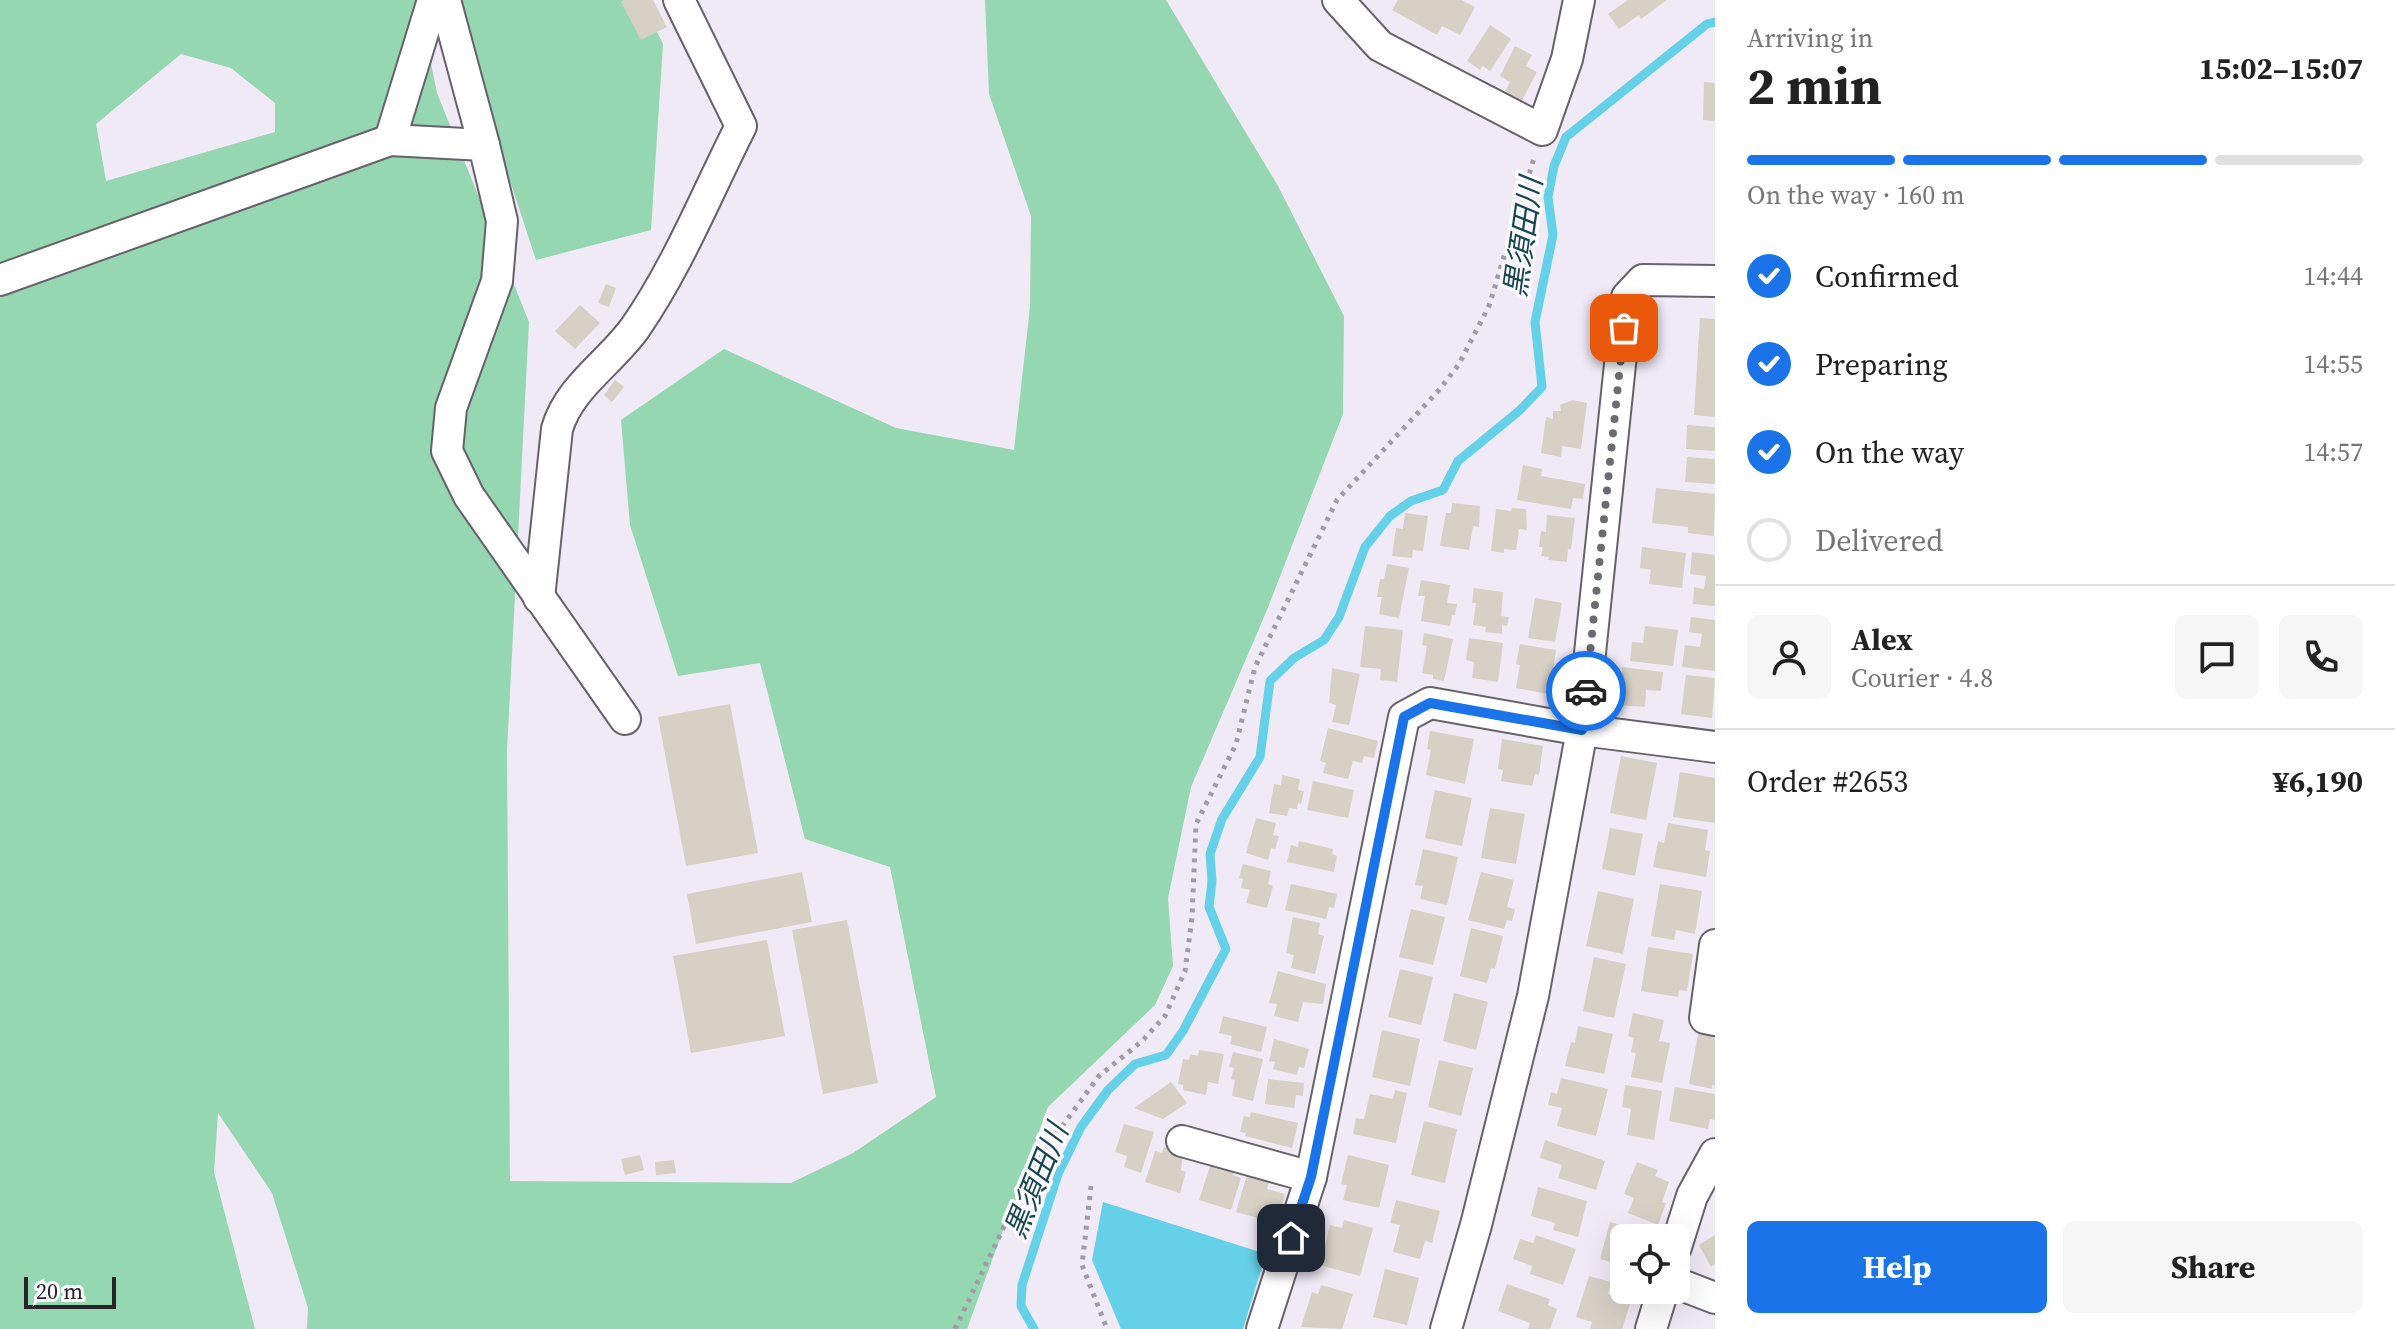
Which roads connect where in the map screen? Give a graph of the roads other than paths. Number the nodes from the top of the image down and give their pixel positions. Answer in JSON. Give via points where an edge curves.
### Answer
{"nodes":[{"id":1,"x":433,"y":0,"type":"edge"},
{"id":2,"x":445,"y":0,"type":"edge"},
{"id":3,"x":679,"y":0,"type":"edge"},
{"id":4,"x":1338,"y":0,"type":"edge"},
{"id":5,"x":1579,"y":0,"type":"edge"},
{"id":6,"x":390,"y":140,"type":"junction"},
{"id":7,"x":484,"y":145,"type":"junction"},
{"id":8,"x":0,"y":280,"type":"edge"},
{"id":9,"x":1715,"y":281,"type":"edge"},
{"id":10,"x":539,"y":598,"type":"junction"},
{"id":11,"x":625,"y":719,"type":"dead end"},
{"id":12,"x":1582,"y":730,"type":"junction"},
{"id":13,"x":1715,"y":747,"type":"edge"},
{"id":14,"x":1715,"y":945,"type":"edge"},
{"id":15,"x":1715,"y":1020,"type":"edge"},
{"id":16,"x":1182,"y":1141,"type":"dead end"},
{"id":17,"x":1715,"y":1154,"type":"edge"},
{"id":18,"x":1311,"y":1177,"type":"junction"},
{"id":19,"x":1683,"y":1224,"type":"edge"},
{"id":20,"x":1690,"y":1288,"type":"edge"},
{"id":21,"x":1715,"y":1298,"type":"edge"},
{"id":22,"x":1659,"y":1304,"type":"edge"},
{"id":23,"x":1262,"y":1329,"type":"edge"},
{"id":24,"x":1446,"y":1329,"type":"edge"},
{"id":25,"x":1651,"y":1329,"type":"edge"}],
"edges":[{"from":1,"to":6,"type":"street"},
{"from":2,"to":7,"type":"street"},
{"from":3,"to":10,"type":"street","via":[[741,126],[662,285],[615,353],[561,413]]},
{"from":4,"to":5,"type":"street","via":[[1380,46],[1542,130],[1567,59]]},
{"from":6,"to":7,"type":"street"},
{"from":6,"to":8,"type":"street"},
{"from":7,"to":10,"type":"street","via":[[502,221],[497,281],[451,408],[447,451],[469,496]]},
{"from":9,"to":12,"type":"street","via":[[1643,280],[1627,297]]},
{"from":10,"to":11,"type":"street"},
{"from":12,"to":13,"type":"street"},
{"from":12,"to":18,"type":"street","via":[[1430,703],[1404,717]]},
{"from":12,"to":24,"type":"street","via":[[1533,996]]},
{"from":14,"to":15,"type":"street","via":[[1705,1018]]},
{"from":16,"to":18,"type":"street"},
{"from":17,"to":19,"type":"street"},
{"from":18,"to":23,"type":"street"},
{"from":20,"to":21,"type":"street"},
{"from":22,"to":25,"type":"street"}]}
